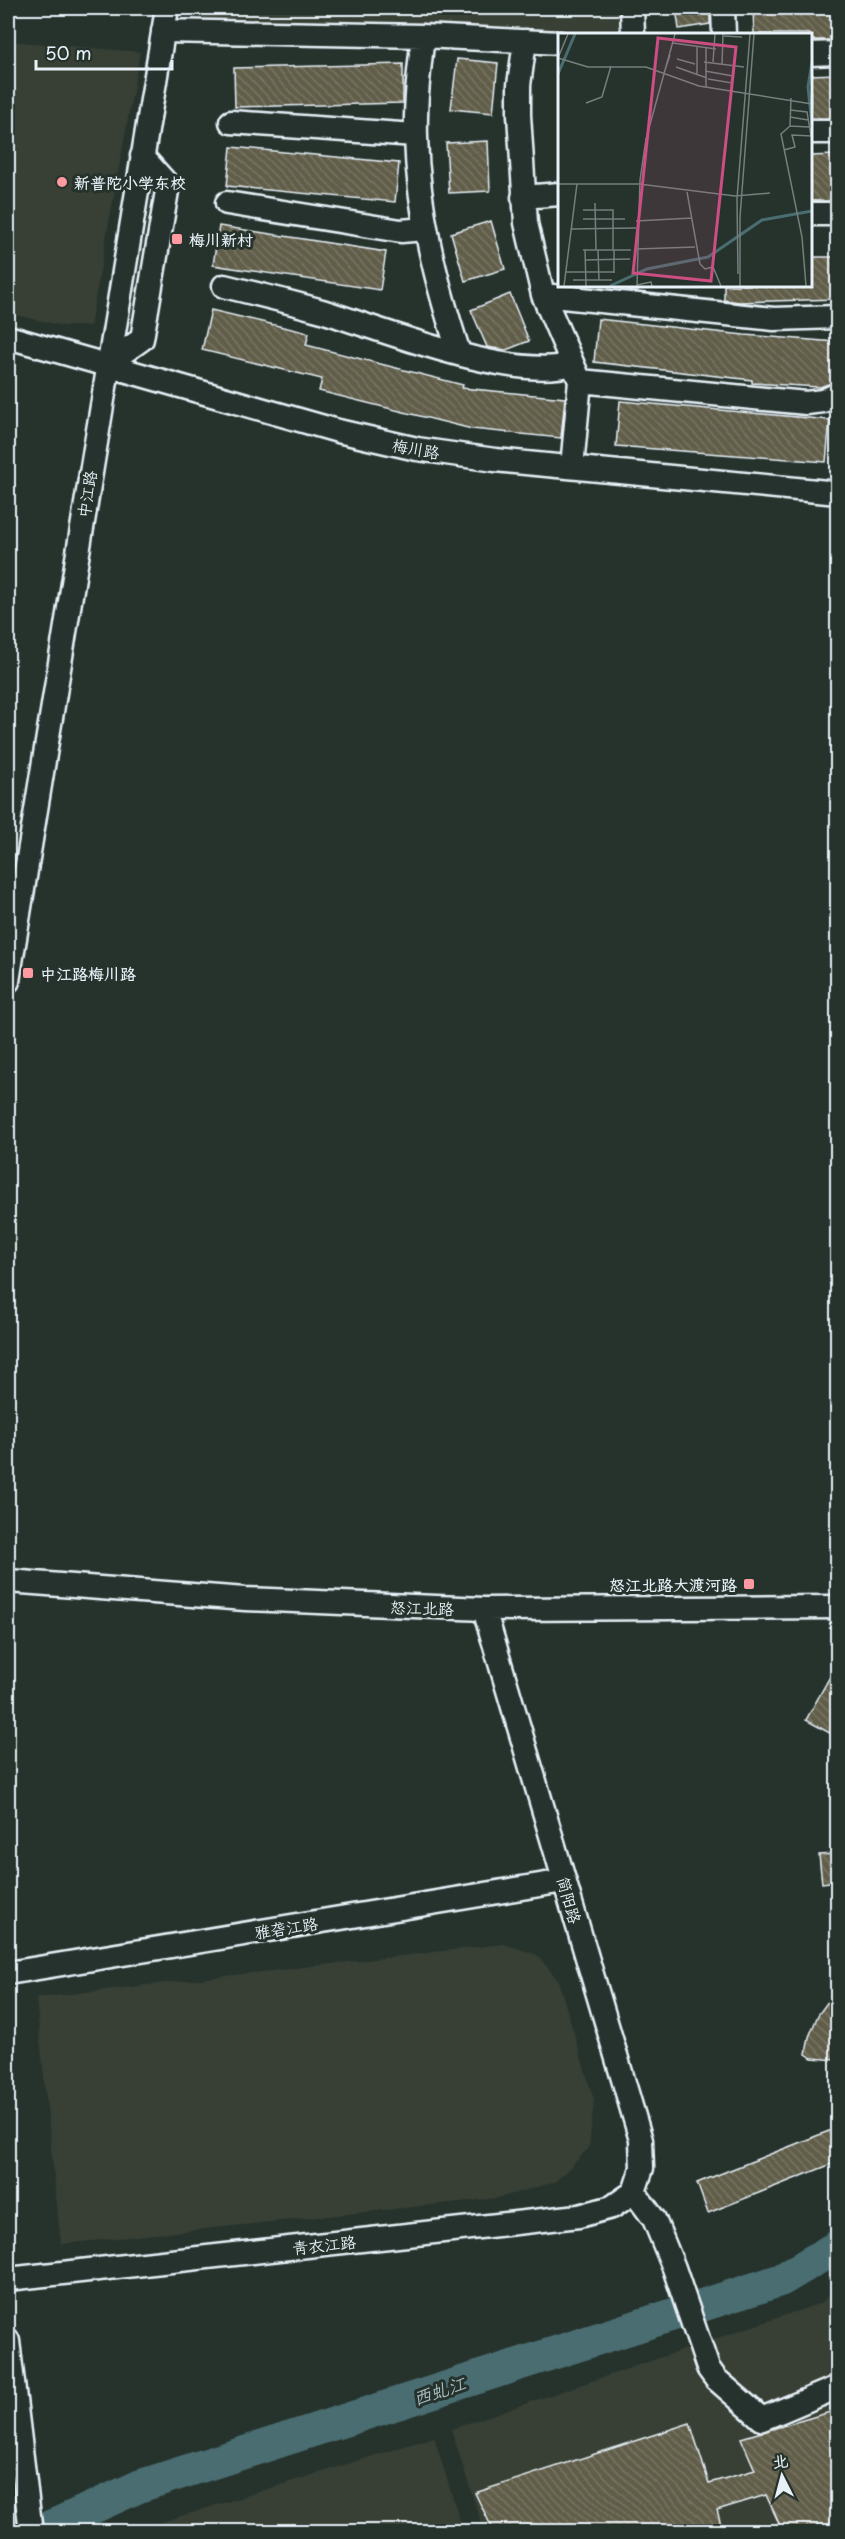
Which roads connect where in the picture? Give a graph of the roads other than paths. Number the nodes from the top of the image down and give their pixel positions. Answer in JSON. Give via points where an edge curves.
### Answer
{"nodes":[{"id":1,"x":167,"y":8,"type":"edge"},
{"id":2,"x":632,"y":8,"type":"edge"},
{"id":3,"x":723,"y":8,"type":"edge"},
{"id":4,"x":163,"y":31,"type":"junction"},
{"id":5,"x":633,"y":33,"type":"edge"},
{"id":6,"x":724,"y":33,"type":"edge"},
{"id":7,"x":423,"y":36,"type":"junction"},
{"id":8,"x":525,"y":41,"type":"junction"},
{"id":9,"x":558,"y":42,"type":"edge"},
{"id":10,"x":837,"y":53,"type":"edge"},
{"id":11,"x":812,"y":54,"type":"edge"},
{"id":12,"x":231,"y":122,"type":"dead end"},
{"id":13,"x":812,"y":132,"type":"edge"},
{"id":14,"x":837,"y":132,"type":"edge"},
{"id":15,"x":415,"y":135,"type":"junction"},
{"id":16,"x":142,"y":156,"type":"junction"},
{"id":17,"x":558,"y":194,"type":"edge"},
{"id":18,"x":523,"y":197,"type":"junction"},
{"id":19,"x":227,"y":203,"type":"dead end"},
{"id":20,"x":812,"y":214,"type":"edge"},
{"id":21,"x":837,"y":214,"type":"edge"},
{"id":22,"x":425,"y":229,"type":"junction"},
{"id":23,"x":224,"y":286,"type":"dead end"},
{"id":24,"x":543,"y":295,"type":"junction"},
{"id":25,"x":837,"y":317,"type":"edge"},
{"id":26,"x":8,"y":337,"type":"edge"},
{"id":27,"x":459,"y":353,"type":"junction"},
{"id":28,"x":107,"y":364,"type":"junction"},
{"id":29,"x":576,"y":373,"type":"junction"},
{"id":30,"x":837,"y":394,"type":"edge"},
{"id":31,"x":572,"y":467,"type":"junction"},
{"id":32,"x":837,"y":493,"type":"edge"},
{"id":33,"x":8,"y":981,"type":"edge"},
{"id":34,"x":8,"y":1581,"type":"edge"},
{"id":35,"x":837,"y":1607,"type":"edge"},
{"id":36,"x":483,"y":1609,"type":"junction"},
{"id":37,"x":564,"y":1881,"type":"junction"},
{"id":38,"x":8,"y":1973,"type":"edge"},
{"id":39,"x":634,"y":2192,"type":"junction"},
{"id":40,"x":8,"y":2279,"type":"edge"},
{"id":41,"x":8,"y":2341,"type":"edge"},
{"id":42,"x":837,"y":2387,"type":"edge"},
{"id":43,"x":31,"y":2532,"type":"edge"}],
"edges":[{"from":1,"to":4,"type":"street","name":"中江路"},
{"from":2,"to":5,"type":"street"},
{"from":3,"to":6,"type":"street"},
{"from":4,"to":7,"type":"street"},
{"from":4,"to":16,"type":"street","name":"中江路"},
{"from":7,"to":8,"type":"street"},
{"from":7,"to":15,"type":"street"},
{"from":8,"to":9,"type":"street"},
{"from":8,"to":18,"type":"street","via":[[519,85]]},
{"from":10,"to":11,"type":"street"},
{"from":12,"to":15,"type":"street"},
{"from":13,"to":14,"type":"street"},
{"from":15,"to":22,"type":"street"},
{"from":16,"to":28,"type":"street","name":"中江路"},
{"from":16,"to":28,"type":"street","via":[[168,185],[141,339]]},
{"from":17,"to":18,"type":"street"},
{"from":18,"to":24,"type":"street"},
{"from":19,"to":22,"type":"street","via":[[401,231]]},
{"from":20,"to":21,"type":"street"},
{"from":22,"to":27,"type":"street","via":[[438,288]]},
{"from":23,"to":27,"type":"street"},
{"from":24,"to":25,"type":"street","via":[[774,319]]},
{"from":24,"to":29,"type":"street"},
{"from":26,"to":28,"type":"street","name":"梅川路"},
{"from":27,"to":29,"type":"street","via":[[532,369]]},
{"from":28,"to":31,"type":"street","name":"梅川路","via":[[338,431],[417,449]]},
{"from":28,"to":33,"type":"street","name":"中江路"},
{"from":29,"to":30,"type":"street","via":[[806,403]]},
{"from":29,"to":31,"type":"street"},
{"from":31,"to":32,"type":"street","name":"梅川路"},
{"from":34,"to":36,"type":"street","name":"怒江北路","via":[[245,1599]]},
{"from":35,"to":36,"type":"street","name":"怒江北路"},
{"from":36,"to":37,"type":"street","name":"简阳路"},
{"from":37,"to":38,"type":"street","name":"雅砻江路"},
{"from":37,"to":39,"type":"street","name":"简阳路","via":[[640,2140],[642,2168]]},
{"from":39,"to":40,"type":"street","name":"青衣江路","via":[[612,2207],[579,2216]]},
{"from":39,"to":42,"type":"street","via":[[654,2219],[695,2335],[716,2379],[762,2419]]},
{"from":41,"to":43,"type":"street"}]}
